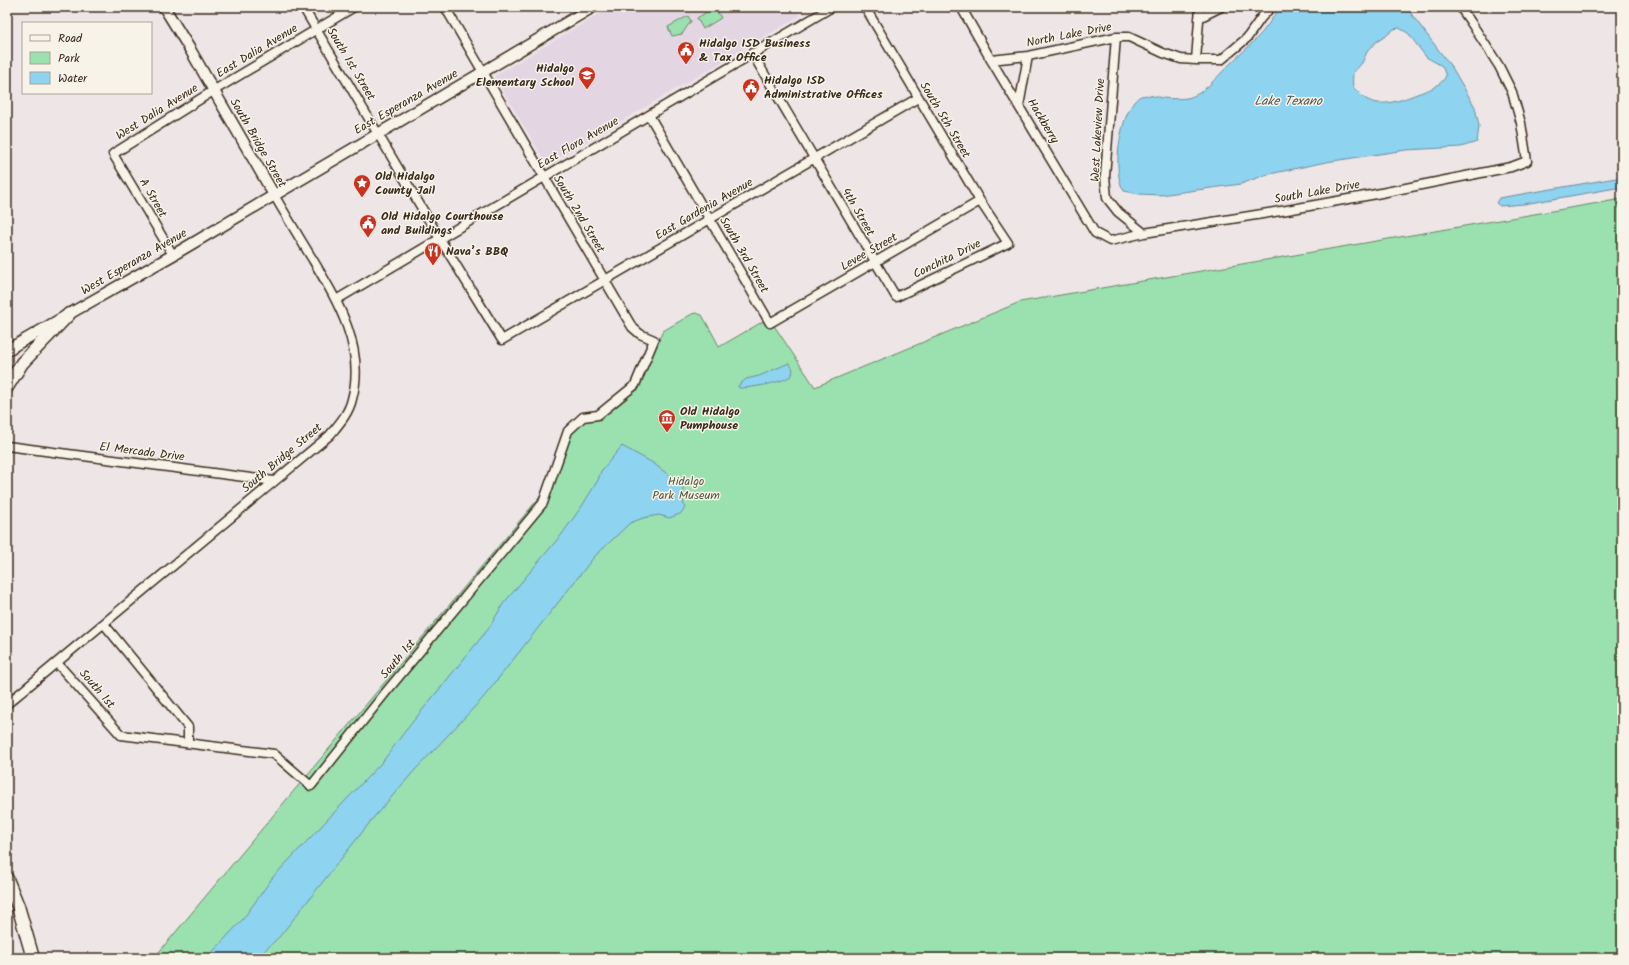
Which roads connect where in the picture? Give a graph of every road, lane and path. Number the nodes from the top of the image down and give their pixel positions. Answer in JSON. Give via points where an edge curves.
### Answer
{"nodes":[{"id":1,"x":164,"y":7,"type":"edge"},
{"id":2,"x":303,"y":7,"type":"edge"},
{"id":3,"x":354,"y":7,"type":"edge"},
{"id":4,"x":445,"y":7,"type":"edge"},
{"id":5,"x":832,"y":7,"type":"edge"},
{"id":6,"x":866,"y":7,"type":"edge"},
{"id":7,"x":961,"y":7,"type":"edge"},
{"id":8,"x":1200,"y":7,"type":"edge"},
{"id":9,"x":1221,"y":7,"type":"edge"},
{"id":10,"x":1272,"y":7,"type":"edge"},
{"id":11,"x":1460,"y":7,"type":"edge"},
{"id":12,"x":589,"y":8,"type":"edge"},
{"id":13,"x":1199,"y":18,"type":"junction"},
{"id":14,"x":316,"y":29,"type":"junction"},
{"id":15,"x":1116,"y":37,"type":"junction"},
{"id":16,"x":752,"y":53,"type":"junction"},
{"id":17,"x":1028,"y":56,"type":"junction"},
{"id":18,"x":991,"y":60,"type":"junction"},
{"id":19,"x":1196,"y":60,"type":"junction"},
{"id":20,"x":483,"y":72,"type":"junction"},
{"id":21,"x":213,"y":91,"type":"junction"},
{"id":22,"x":918,"y":98,"type":"junction"},
{"id":23,"x":1019,"y":106,"type":"junction"},
{"id":24,"x":648,"y":115,"type":"junction"},
{"id":25,"x":378,"y":133,"type":"junction"},
{"id":26,"x":113,"y":154,"type":"joint"},
{"id":27,"x":813,"y":158,"type":"junction"},
{"id":28,"x":543,"y":177,"type":"junction"},
{"id":29,"x":274,"y":195,"type":"junction"},
{"id":30,"x":980,"y":202,"type":"junction"},
{"id":31,"x":709,"y":219,"type":"junction"},
{"id":32,"x":1144,"y":233,"type":"junction"},
{"id":33,"x":440,"y":239,"type":"junction"},
{"id":34,"x":1110,"y":241,"type":"joint"},
{"id":35,"x":1008,"y":243,"type":"joint"},
{"id":36,"x":173,"y":255,"type":"junction"},
{"id":37,"x":874,"y":263,"type":"junction"},
{"id":38,"x":605,"y":281,"type":"junction"},
{"id":39,"x":896,"y":297,"type":"joint"},
{"id":40,"x":336,"y":300,"type":"junction"},
{"id":41,"x":69,"y":314,"type":"junction"},
{"id":42,"x":770,"y":323,"type":"joint"},
{"id":43,"x":502,"y":340,"type":"joint"},
{"id":44,"x":8,"y":349,"type":"edge"},
{"id":45,"x":7,"y":387,"type":"edge"},
{"id":46,"x":568,"y":431,"type":"joint"},
{"id":47,"x":7,"y":446,"type":"edge"},
{"id":48,"x":274,"y":481,"type":"junction"},
{"id":49,"x":104,"y":624,"type":"junction"},
{"id":50,"x":57,"y":663,"type":"junction"},
{"id":51,"x":7,"y":704,"type":"edge"},
{"id":52,"x":188,"y":743,"type":"junction"},
{"id":53,"x":7,"y":879,"type":"edge"},
{"id":54,"x":33,"y":958,"type":"edge"}],
"edges":[{"from":1,"to":21,"type":"street","name":"South Bridge Street"},
{"from":2,"to":14,"type":"street","name":"South 1st Street"},
{"from":3,"to":14,"type":"street","name":"East Dalia Avenue"},
{"from":4,"to":20,"type":"street","name":"South 2nd Street"},
{"from":5,"to":16,"type":"street","name":"East Flora Avenue"},
{"from":6,"to":22,"type":"street","name":"South 5th Street"},
{"from":7,"to":18,"type":"street","name":"Hackberry"},
{"from":8,"to":13,"type":"street"},
{"from":9,"to":13,"type":"street"},
{"from":10,"to":19,"type":"street","name":"North Lake Drive","via":[[1260,18],[1247,38],[1222,60]]},
{"from":11,"to":32,"type":"street","name":"South Lake Drive","via":[[1499,66],[1512,92],[1528,161],[1511,167],[1371,195]]},
{"from":12,"to":20,"type":"street","name":"East Esperanza Avenue"},
{"from":13,"to":19,"type":"street"},
{"from":14,"to":21,"type":"street","name":"East Dalia Avenue"},
{"from":14,"to":25,"type":"street","name":"South 1st Street"},
{"from":15,"to":17,"type":"street","name":"North Lake Drive"},
{"from":15,"to":19,"type":"street","name":"North Lake Drive","via":[[1129,37],[1163,53],[1181,59]]},
{"from":15,"to":32,"type":"street","name":"West Lakeview Drive","via":[[1105,176],[1107,198],[1118,212]]},
{"from":16,"to":24,"type":"street","name":"East Flora Avenue"},
{"from":16,"to":27,"type":"street","name":"4th Street"},
{"from":17,"to":18,"type":"street","name":"North Lake Drive"},
{"from":17,"to":23,"type":"street"},
{"from":18,"to":23,"type":"street","name":"Hackberry"},
{"from":20,"to":25,"type":"street","name":"East Esperanza Avenue"},
{"from":20,"to":28,"type":"street","name":"South 2nd Street"},
{"from":21,"to":26,"type":"street","name":"West Dalia Avenue"},
{"from":21,"to":29,"type":"street","name":"South Bridge Street"},
{"from":22,"to":27,"type":"street","name":"East Gardenia Avenue"},
{"from":22,"to":30,"type":"street","name":"South 5th Street"},
{"from":23,"to":34,"type":"street","name":"Hackberry","via":[[1095,233]]},
{"from":24,"to":28,"type":"street","name":"East Flora Avenue"},
{"from":24,"to":31,"type":"street","name":"South 3rd Street"},
{"from":25,"to":29,"type":"street","name":"East Esperanza Avenue"},
{"from":25,"to":33,"type":"street","name":"South 1st Street"},
{"from":26,"to":36,"type":"street","name":"A Street"},
{"from":27,"to":31,"type":"street","name":"East Gardenia Avenue"},
{"from":27,"to":37,"type":"street","name":"4th Street"},
{"from":28,"to":33,"type":"street","name":"East Flora Avenue"},
{"from":28,"to":38,"type":"street","name":"South 2nd Street"},
{"from":29,"to":36,"type":"street","name":"West Esperanza Avenue"},
{"from":29,"to":40,"type":"street","name":"South Bridge Street"},
{"from":30,"to":35,"type":"street","name":"South 5th Street"},
{"from":30,"to":37,"type":"street","name":"Levee Street"},
{"from":31,"to":38,"type":"street","name":"East Gardenia Avenue"},
{"from":31,"to":42,"type":"street","name":"South 3rd Street"},
{"from":32,"to":34,"type":"street","name":"South Lake Drive"},
{"from":33,"to":40,"type":"street","name":"East Flora Avenue"},
{"from":33,"to":43,"type":"street","name":"South 1st Street"},
{"from":35,"to":39,"type":"street","name":"Conchita Drive"},
{"from":36,"to":41,"type":"street","name":"West Esperanza Avenue"},
{"from":37,"to":39,"type":"street","name":"4th Street"},
{"from":37,"to":42,"type":"street","name":"Levee Street"},
{"from":38,"to":43,"type":"street","name":"East Gardenia Avenue"},
{"from":38,"to":46,"type":"street","name":"South 2nd Street","via":[[635,330],[654,340],[635,385],[598,415],[583,417]]},
{"from":40,"to":48,"type":"street","name":"South Bridge Street","via":[[356,360],[352,400],[343,420],[330,435]]},
{"from":41,"to":44,"type":"street","name":"West Esperanza Avenue"},
{"from":41,"to":45,"type":"main road","via":[[22,363]]},
{"from":46,"to":52,"type":"street","name":"South 1st","via":[[543,502],[311,786],[274,754]]},
{"from":47,"to":48,"type":"street","name":"El Mercado Drive"},
{"from":48,"to":49,"type":"street","name":"South Bridge Street"},
{"from":49,"to":50,"type":"street","name":"South Bridge Street"},
{"from":49,"to":52,"type":"street","via":[[188,727]]},
{"from":50,"to":51,"type":"street","name":"South Bridge Street"},
{"from":50,"to":52,"type":"street","name":"South 1st","via":[[121,735]]},
{"from":53,"to":54,"type":"main road","via":[[18,906]]}]}
